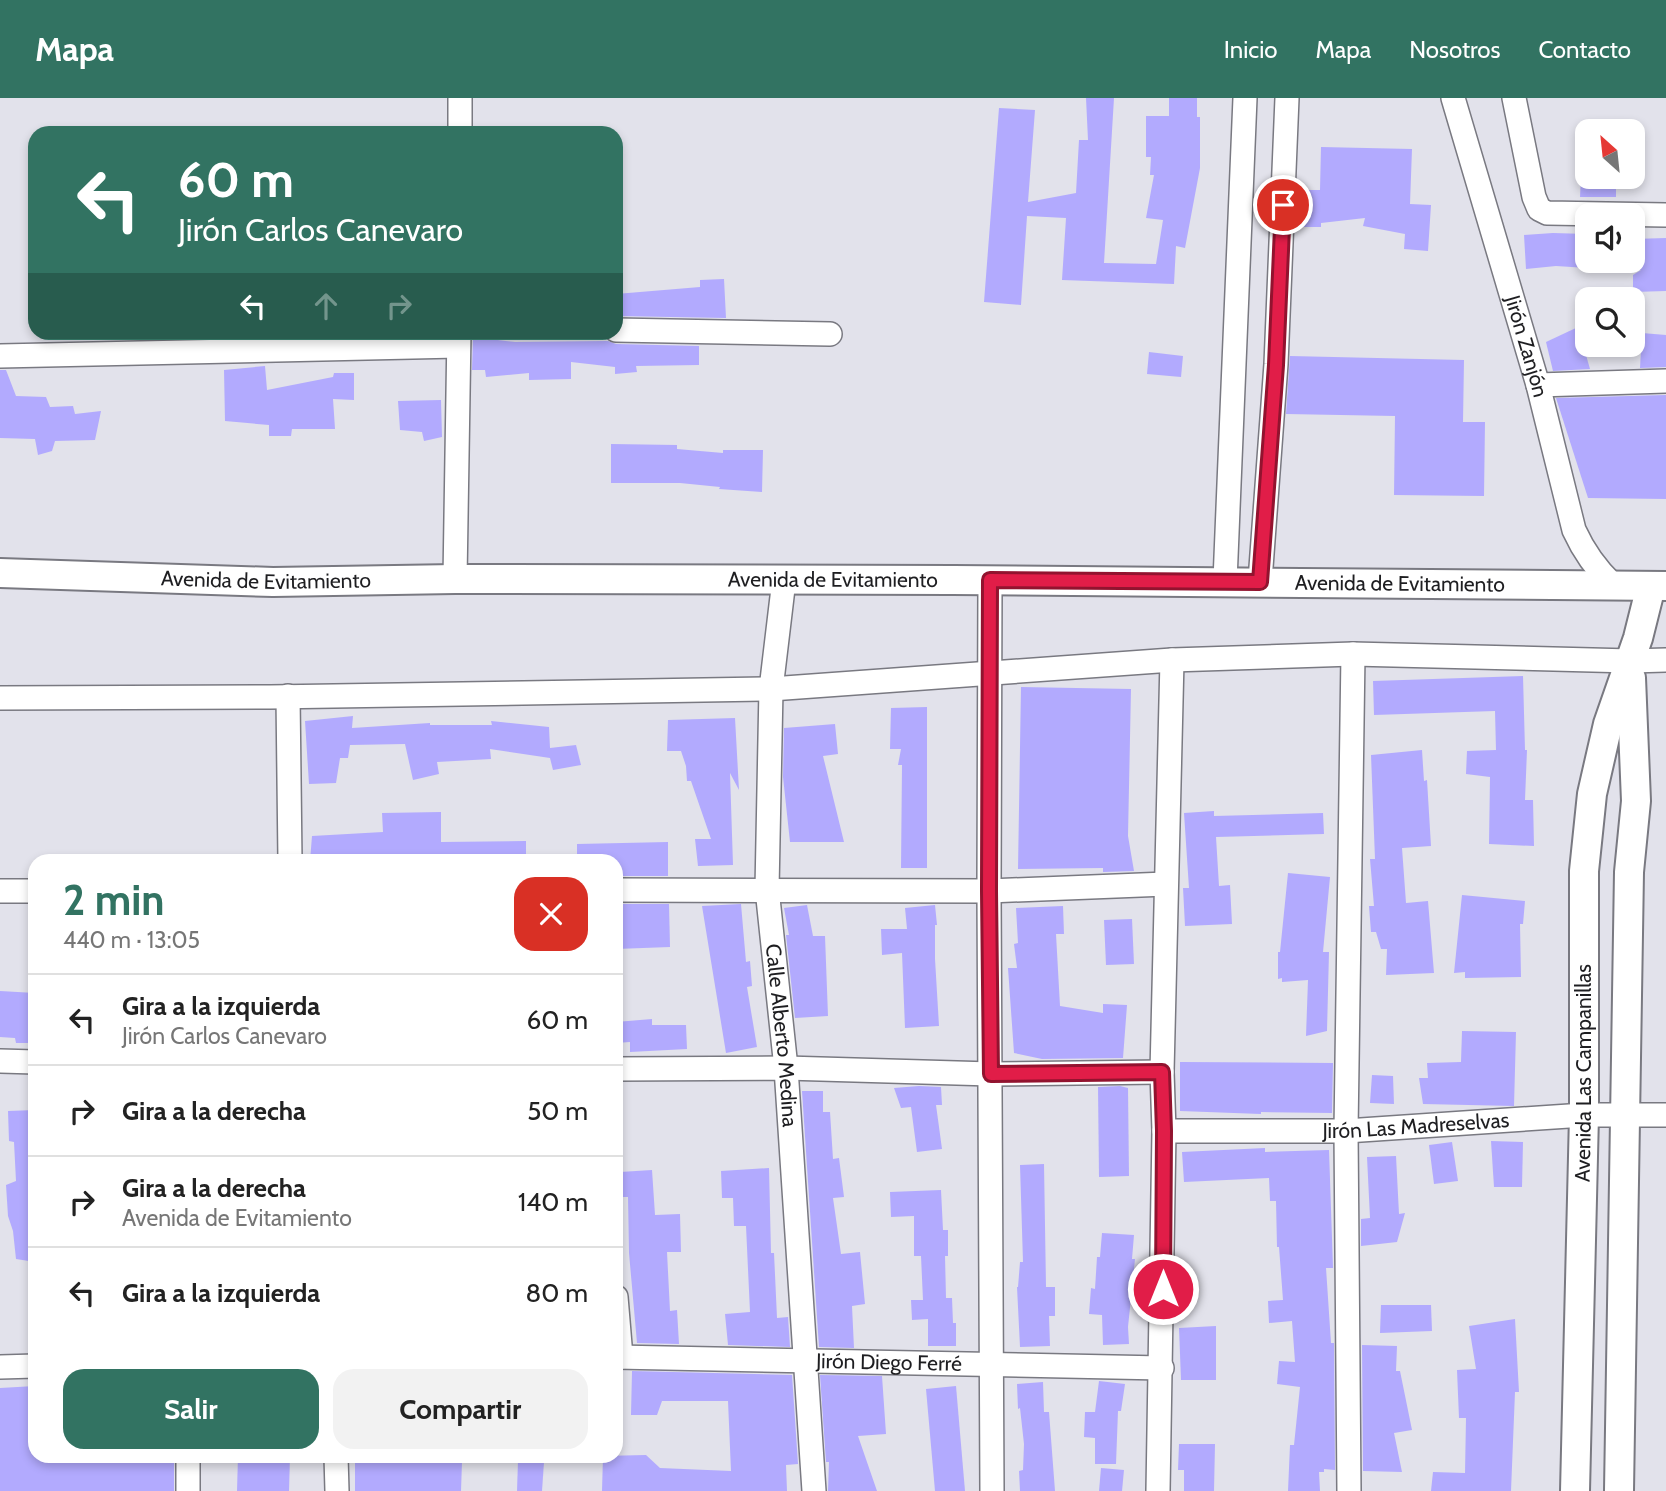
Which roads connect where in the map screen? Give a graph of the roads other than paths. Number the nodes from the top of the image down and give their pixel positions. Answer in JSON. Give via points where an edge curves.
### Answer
{"nodes":[{"id":1,"x":460,"y":98,"type":"edge"},
{"id":2,"x":1245,"y":98,"type":"edge"},
{"id":3,"x":1287,"y":98,"type":"edge"},
{"id":4,"x":1453,"y":98,"type":"edge"},
{"id":5,"x":1514,"y":98,"type":"edge"},
{"id":6,"x":460,"y":126,"type":"edge"},
{"id":7,"x":1666,"y":215,"type":"edge"},
{"id":8,"x":623,"y":330,"type":"edge"},
{"id":9,"x":830,"y":334,"type":"dead end"},
{"id":10,"x":458,"y":340,"type":"edge"},
{"id":11,"x":0,"y":356,"type":"edge"},
{"id":12,"x":1666,"y":381,"type":"edge"},
{"id":13,"x":1538,"y":385,"type":"junction"},
{"id":14,"x":0,"y":573,"type":"edge"},
{"id":15,"x":455,"y":579,"type":"junction"},
{"id":16,"x":784,"y":580,"type":"junction"},
{"id":17,"x":990,"y":580,"type":"junction"},
{"id":18,"x":1225,"y":581,"type":"junction"},
{"id":19,"x":1260,"y":582,"type":"junction"},
{"id":20,"x":1613,"y":586,"type":"junction"},
{"id":21,"x":1658,"y":586,"type":"edge"},
{"id":22,"x":1353,"y":654,"type":"junction"},
{"id":23,"x":1172,"y":660,"type":"junction"},
{"id":24,"x":1666,"y":660,"type":"edge"},
{"id":25,"x":1631,"y":662,"type":"junction"},
{"id":26,"x":990,"y":673,"type":"junction"},
{"id":27,"x":771,"y":689,"type":"junction"},
{"id":28,"x":288,"y":696,"type":"junction"},
{"id":29,"x":0,"y":698,"type":"edge"},
{"id":30,"x":290,"y":854,"type":"edge"},
{"id":31,"x":1166,"y":884,"type":"junction"},
{"id":32,"x":767,"y":889,"type":"junction"},
{"id":33,"x":623,"y":890,"type":"edge"},
{"id":34,"x":0,"y":891,"type":"edge"},
{"id":35,"x":28,"y":891,"type":"edge"},
{"id":36,"x":989,"y":891,"type":"junction"},
{"id":37,"x":0,"y":1061,"type":"edge"},
{"id":38,"x":28,"y":1062,"type":"edge"},
{"id":39,"x":786,"y":1068,"type":"junction"},
{"id":40,"x":623,"y":1069,"type":"edge"},
{"id":41,"x":1162,"y":1072,"type":"junction"},
{"id":42,"x":991,"y":1074,"type":"junction"},
{"id":43,"x":1584,"y":1115,"type":"junction"},
{"id":44,"x":1666,"y":1115,"type":"edge"},
{"id":45,"x":1625,"y":1116,"type":"junction"},
{"id":46,"x":1164,"y":1131,"type":"junction"},
{"id":47,"x":1346,"y":1131,"type":"junction"},
{"id":48,"x":623,"y":1357,"type":"edge"},
{"id":49,"x":804,"y":1361,"type":"junction"},
{"id":50,"x":992,"y":1365,"type":"junction"},
{"id":51,"x":28,"y":1366,"type":"edge"},
{"id":52,"x":0,"y":1367,"type":"edge"},
{"id":53,"x":1162,"y":1368,"type":"junction"},
{"id":54,"x":188,"y":1463,"type":"edge"},
{"id":55,"x":336,"y":1463,"type":"edge"},
{"id":56,"x":188,"y":1491,"type":"edge"},
{"id":57,"x":337,"y":1491,"type":"edge"},
{"id":58,"x":814,"y":1491,"type":"edge"},
{"id":59,"x":992,"y":1491,"type":"edge"},
{"id":60,"x":1158,"y":1491,"type":"edge"},
{"id":61,"x":1349,"y":1491,"type":"edge"},
{"id":62,"x":1576,"y":1491,"type":"edge"},
{"id":63,"x":1619,"y":1491,"type":"edge"}],
"edges":[{"from":1,"to":6,"type":"street"},
{"from":2,"to":18,"type":"street"},
{"from":3,"to":19,"type":"street","via":[[1276,365]]},
{"from":4,"to":13,"type":"street","name":"Jirón Zanjón"},
{"from":5,"to":7,"type":"street","via":[[1539,209],[1547,213]]},
{"from":8,"to":9,"type":"street"},
{"from":10,"to":11,"type":"street"},
{"from":10,"to":15,"type":"street"},
{"from":12,"to":13,"type":"street"},
{"from":13,"to":20,"type":"street","name":"Jirón Zanjón","via":[[1574,530],[1583,550]]},
{"from":14,"to":15,"type":"street","name":"Avenida de Evitamiento","via":[[272,582]]},
{"from":15,"to":16,"type":"street","name":"Avenida de Evitamiento"},
{"from":16,"to":17,"type":"street","name":"Avenida de Evitamiento"},
{"from":16,"to":27,"type":"street","name":"Calle Alberto Medina"},
{"from":17,"to":18,"type":"street","name":"Avenida de Evitamiento"},
{"from":17,"to":26,"type":"street"},
{"from":18,"to":19,"type":"street","name":"Avenida de Evitamiento"},
{"from":19,"to":20,"type":"street","name":"Avenida de Evitamiento"},
{"from":20,"to":21,"type":"street","name":"Avenida de Evitamiento"},
{"from":21,"to":25,"type":"street","name":"Avenida Las Campanillas"},
{"from":22,"to":23,"type":"street"},
{"from":22,"to":25,"type":"street"},
{"from":22,"to":47,"type":"street"},
{"from":23,"to":26,"type":"street"},
{"from":23,"to":31,"type":"street"},
{"from":24,"to":25,"type":"street"},
{"from":25,"to":43,"type":"street","name":"Avenida Las Campanillas","via":[[1608,724],[1592,794],[1584,871]]},
{"from":25,"to":45,"type":"street","name":"Avenida Las Campanillas","via":[[1636,801],[1629,872]]},
{"from":26,"to":27,"type":"street"},
{"from":26,"to":36,"type":"street"},
{"from":27,"to":28,"type":"street"},
{"from":27,"to":32,"type":"street","name":"Calle Alberto Medina"},
{"from":28,"to":29,"type":"street"},
{"from":28,"to":30,"type":"street"},
{"from":31,"to":36,"type":"street"},
{"from":31,"to":41,"type":"street"},
{"from":32,"to":33,"type":"street"},
{"from":32,"to":36,"type":"street"},
{"from":32,"to":39,"type":"street","name":"Calle Alberto Medina"},
{"from":34,"to":35,"type":"street"},
{"from":36,"to":42,"type":"street"},
{"from":37,"to":38,"type":"street"},
{"from":39,"to":40,"type":"street"},
{"from":39,"to":42,"type":"street"},
{"from":39,"to":49,"type":"street","name":"Calle Alberto Medina"},
{"from":41,"to":42,"type":"street"},
{"from":41,"to":46,"type":"street"},
{"from":42,"to":50,"type":"street"},
{"from":43,"to":45,"type":"street","name":"Jirón Las Madreselvas"},
{"from":43,"to":47,"type":"street","name":"Jirón Las Madreselvas"},
{"from":43,"to":62,"type":"street","name":"Avenida Las Campanillas"},
{"from":44,"to":45,"type":"street","name":"Jirón Las Madreselvas"},
{"from":45,"to":63,"type":"street","name":"Avenida Las Campanillas"},
{"from":46,"to":47,"type":"street","name":"Jirón Las Madreselvas"},
{"from":46,"to":53,"type":"street"},
{"from":47,"to":61,"type":"street"},
{"from":48,"to":49,"type":"street","name":"Jirón Diego Ferré"},
{"from":49,"to":50,"type":"street","name":"Jirón Diego Ferré"},
{"from":49,"to":58,"type":"street","name":"Calle Alberto Medina"},
{"from":50,"to":53,"type":"street","name":"Jirón Diego Ferré"},
{"from":50,"to":59,"type":"street"},
{"from":51,"to":52,"type":"street"},
{"from":53,"to":60,"type":"street"},
{"from":54,"to":56,"type":"street"},
{"from":55,"to":57,"type":"street"}]}
